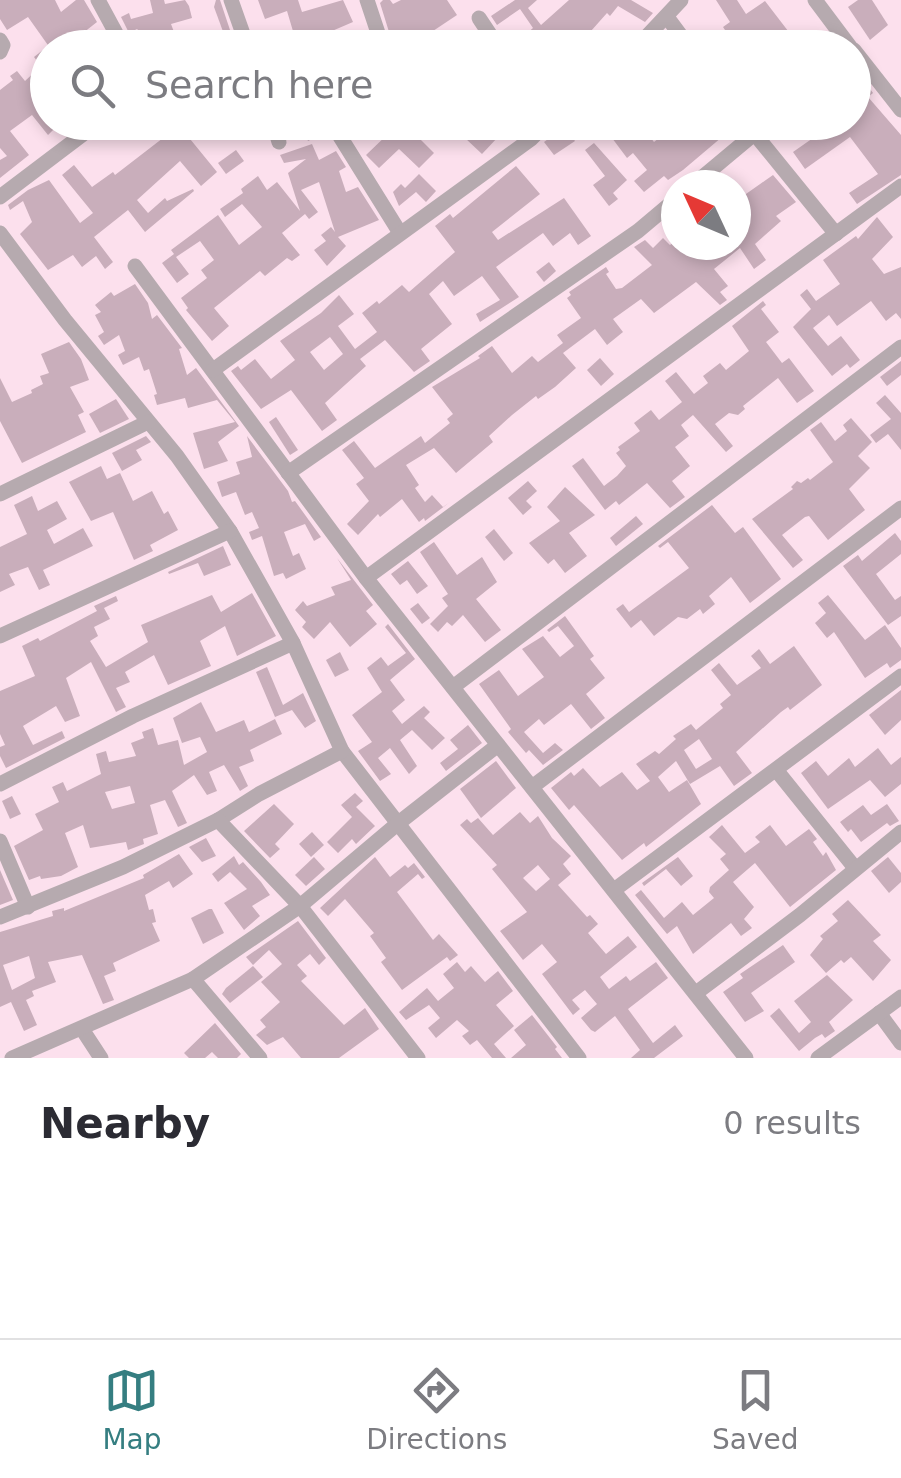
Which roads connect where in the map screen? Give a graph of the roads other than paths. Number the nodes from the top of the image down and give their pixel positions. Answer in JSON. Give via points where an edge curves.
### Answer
{"nodes":[{"id":1,"x":98,"y":0,"type":"edge"},
{"id":2,"x":232,"y":0,"type":"edge"},
{"id":3,"x":367,"y":0,"type":"edge"},
{"id":4,"x":681,"y":0,"type":"edge"},
{"id":5,"x":815,"y":0,"type":"edge"},
{"id":6,"x":667,"y":17,"type":"junction"},
{"id":7,"x":479,"y":18,"type":"dead end"},
{"id":8,"x":114,"y":30,"type":"edge"},
{"id":9,"x":242,"y":30,"type":"edge"},
{"id":10,"x":377,"y":30,"type":"edge"},
{"id":11,"x":487,"y":30,"type":"edge"},
{"id":12,"x":654,"y":30,"type":"edge"},
{"id":13,"x":677,"y":30,"type":"edge"},
{"id":14,"x":838,"y":30,"type":"edge"},
{"id":15,"x":0,"y":40,"type":"edge"},
{"id":16,"x":0,"y":52,"type":"edge"},
{"id":17,"x":871,"y":73,"type":"edge"},
{"id":18,"x":901,"y":110,"type":"edge"},
{"id":19,"x":76,"y":140,"type":"edge"},
{"id":20,"x":342,"y":140,"type":"edge"},
{"id":21,"x":526,"y":140,"type":"edge"},
{"id":22,"x":737,"y":140,"type":"edge"},
{"id":23,"x":759,"y":140,"type":"edge"},
{"id":24,"x":708,"y":170,"type":"edge"},
{"id":25,"x":901,"y":186,"type":"edge"},
{"id":26,"x":0,"y":197,"type":"edge"},
{"id":27,"x":661,"y":212,"type":"edge"},
{"id":28,"x":0,"y":233,"type":"edge"},
{"id":29,"x":400,"y":233,"type":"junction"},
{"id":30,"x":836,"y":234,"type":"junction"},
{"id":31,"x":135,"y":266,"type":"dead end"},
{"id":32,"x":901,"y":347,"type":"edge"},
{"id":33,"x":212,"y":370,"type":"junction"},
{"id":34,"x":148,"y":422,"type":"junction"},
{"id":35,"x":288,"y":473,"type":"junction"},
{"id":36,"x":0,"y":494,"type":"edge"},
{"id":37,"x":898,"y":517,"type":"edge"},
{"id":38,"x":230,"y":530,"type":"junction"},
{"id":39,"x":366,"y":578,"type":"junction"},
{"id":40,"x":0,"y":636,"type":"edge"},
{"id":41,"x":293,"y":643,"type":"junction"},
{"id":42,"x":901,"y":676,"type":"edge"},
{"id":43,"x":453,"y":688,"type":"junction"},
{"id":44,"x":498,"y":745,"type":"junction"},
{"id":45,"x":342,"y":751,"type":"junction"},
{"id":46,"x":777,"y":770,"type":"junction"},
{"id":47,"x":0,"y":784,"type":"edge"},
{"id":48,"x":532,"y":787,"type":"junction"},
{"id":49,"x":218,"y":820,"type":"junction"},
{"id":50,"x":396,"y":825,"type":"junction"},
{"id":51,"x":901,"y":832,"type":"edge"},
{"id":52,"x":0,"y":841,"type":"edge"},
{"id":53,"x":855,"y":868,"type":"junction"},
{"id":54,"x":614,"y":890,"type":"junction"},
{"id":55,"x":300,"y":906,"type":"junction"},
{"id":56,"x":28,"y":908,"type":"junction"},
{"id":57,"x":0,"y":918,"type":"edge"},
{"id":58,"x":193,"y":979,"type":"junction"},
{"id":59,"x":696,"y":993,"type":"junction"},
{"id":60,"x":901,"y":997,"type":"edge"},
{"id":61,"x":880,"y":1013,"type":"junction"},
{"id":62,"x":82,"y":1029,"type":"junction"},
{"id":63,"x":901,"y":1043,"type":"edge"},
{"id":64,"x":12,"y":1058,"type":"edge"},
{"id":65,"x":101,"y":1058,"type":"edge"},
{"id":66,"x":260,"y":1058,"type":"edge"},
{"id":67,"x":418,"y":1058,"type":"edge"},
{"id":68,"x":579,"y":1058,"type":"edge"},
{"id":69,"x":746,"y":1058,"type":"edge"},
{"id":70,"x":818,"y":1058,"type":"edge"}],
"edges":[{"from":1,"to":8,"type":"street"},
{"from":2,"to":9,"type":"street"},
{"from":3,"to":10,"type":"street"},
{"from":4,"to":6,"type":"street"},
{"from":5,"to":14,"type":"street"},
{"from":6,"to":12,"type":"street"},
{"from":6,"to":13,"type":"street"},
{"from":7,"to":11,"type":"street"},
{"from":15,"to":16,"type":"street"},
{"from":17,"to":18,"type":"street"},
{"from":19,"to":26,"type":"street"},
{"from":20,"to":29,"type":"street"},
{"from":21,"to":29,"type":"street"},
{"from":22,"to":24,"type":"street"},
{"from":23,"to":30,"type":"street"},
{"from":25,"to":30,"type":"street"},
{"from":27,"to":35,"type":"street"},
{"from":28,"to":34,"type":"street"},
{"from":29,"to":33,"type":"street"},
{"from":30,"to":39,"type":"street"},
{"from":31,"to":33,"type":"street"},
{"from":32,"to":43,"type":"street"},
{"from":33,"to":35,"type":"street"},
{"from":34,"to":36,"type":"street"},
{"from":34,"to":38,"type":"street"},
{"from":35,"to":39,"type":"street"},
{"from":37,"to":48,"type":"street"},
{"from":38,"to":40,"type":"street"},
{"from":38,"to":41,"type":"street"},
{"from":39,"to":43,"type":"street"},
{"from":41,"to":45,"type":"street"},
{"from":41,"to":47,"type":"street"},
{"from":42,"to":46,"type":"street"},
{"from":43,"to":44,"type":"street"},
{"from":44,"to":48,"type":"street"},
{"from":44,"to":50,"type":"street"},
{"from":45,"to":49,"type":"street"},
{"from":45,"to":50,"type":"street"},
{"from":46,"to":53,"type":"street"},
{"from":46,"to":54,"type":"street"},
{"from":48,"to":54,"type":"street"},
{"from":49,"to":55,"type":"street"},
{"from":49,"to":56,"type":"street"},
{"from":50,"to":55,"type":"street"},
{"from":50,"to":68,"type":"street"},
{"from":51,"to":53,"type":"street"},
{"from":52,"to":56,"type":"street"},
{"from":53,"to":59,"type":"street"},
{"from":54,"to":59,"type":"street"},
{"from":55,"to":58,"type":"street"},
{"from":55,"to":67,"type":"street"},
{"from":56,"to":57,"type":"street"},
{"from":58,"to":62,"type":"street"},
{"from":58,"to":66,"type":"street"},
{"from":59,"to":69,"type":"street"},
{"from":60,"to":61,"type":"street"},
{"from":61,"to":63,"type":"street"},
{"from":61,"to":70,"type":"street"},
{"from":62,"to":64,"type":"street"},
{"from":62,"to":65,"type":"street"}]}
